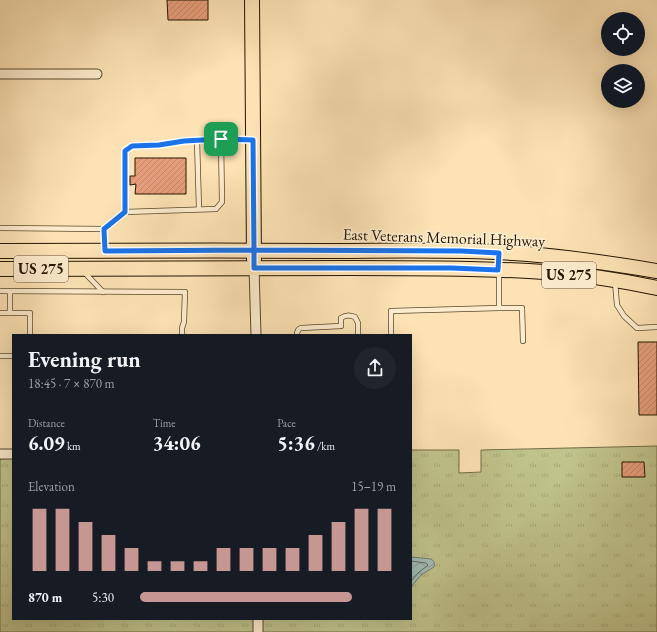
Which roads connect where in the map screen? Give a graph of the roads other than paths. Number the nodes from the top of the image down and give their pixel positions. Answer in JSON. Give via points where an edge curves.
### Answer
{"nodes":[{"id":1,"x":252,"y":0,"type":"edge"},
{"id":2,"x":0,"y":74,"type":"edge"},
{"id":3,"x":96,"y":74,"type":"dead end"},
{"id":4,"x":221,"y":139,"type":"junction"},
{"id":5,"x":198,"y":140,"type":"junction"},
{"id":6,"x":253,"y":140,"type":"junction"},
{"id":7,"x":199,"y":209,"type":"junction"},
{"id":8,"x":125,"y":212,"type":"junction"},
{"id":9,"x":0,"y":228,"type":"edge"},
{"id":10,"x":104,"y":229,"type":"junction"},
{"id":11,"x":254,"y":250,"type":"junction"},
{"id":12,"x":0,"y":251,"type":"edge"},
{"id":13,"x":105,"y":251,"type":"junction"},
{"id":14,"x":499,"y":253,"type":"junction"},
{"id":15,"x":254,"y":268,"type":"junction"},
{"id":16,"x":0,"y":269,"type":"edge"},
{"id":17,"x":82,"y":269,"type":"junction"},
{"id":18,"x":498,"y":270,"type":"junction"},
{"id":19,"x":657,"y":271,"type":"edge"},
{"id":20,"x":615,"y":280,"type":"junction"},
{"id":21,"x":657,"y":288,"type":"edge"},
{"id":22,"x":0,"y":291,"type":"edge"},
{"id":23,"x":10,"y":292,"type":"junction"},
{"id":24,"x":103,"y":292,"type":"junction"},
{"id":25,"x":499,"y":308,"type":"junction"},
{"id":26,"x":0,"y":313,"type":"edge"},
{"id":27,"x":10,"y":313,"type":"junction"},
{"id":28,"x":657,"y":327,"type":"edge"},
{"id":29,"x":30,"y":334,"type":"edge"},
{"id":30,"x":182,"y":334,"type":"edge"},
{"id":31,"x":256,"y":334,"type":"edge"},
{"id":32,"x":297,"y":334,"type":"edge"},
{"id":33,"x":358,"y":334,"type":"edge"},
{"id":34,"x":391,"y":334,"type":"edge"},
{"id":35,"x":523,"y":341,"type":"dead end"},
{"id":36,"x":0,"y":356,"type":"edge"},
{"id":37,"x":12,"y":356,"type":"edge"},
{"id":38,"x":0,"y":454,"type":"edge"},
{"id":39,"x":12,"y":454,"type":"edge"},
{"id":40,"x":258,"y":620,"type":"edge"},
{"id":41,"x":258,"y":632,"type":"edge"}],
"edges":[{"from":1,"to":6,"type":"main road"},
{"from":2,"to":3,"type":"street"},
{"from":4,"to":5,"type":"lane"},
{"from":4,"to":6,"type":"lane"},
{"from":4,"to":7,"type":"lane","via":[[222,202],[216,209]]},
{"from":5,"to":7,"type":"lane"},
{"from":5,"to":8,"type":"lane","via":[[132,146],[125,151]]},
{"from":6,"to":11,"type":"main road"},
{"from":7,"to":8,"type":"lane"},
{"from":8,"to":10,"type":"lane"},
{"from":9,"to":10,"type":"lane"},
{"from":10,"to":13,"type":"lane"},
{"from":11,"to":13,"type":"main road","number":"US 275"},
{"from":11,"to":14,"type":"main road","name":"East Veterans Memorial Highway","number":"US 275"},
{"from":11,"to":15,"type":"main road"},
{"from":12,"to":13,"type":"main road","number":"US 275"},
{"from":14,"to":18,"type":"lane"},
{"from":14,"to":19,"type":"main road","name":"East Veterans Memorial Highway","number":"US 275","via":[[573,259]]},
{"from":15,"to":17,"type":"main road","number":"US 275"},
{"from":15,"to":18,"type":"main road","name":"East Veterans Memorial Highway","number":"US 275"},
{"from":15,"to":31,"type":"street"},
{"from":16,"to":17,"type":"main road","number":"US 275"},
{"from":17,"to":24,"type":"lane"},
{"from":18,"to":20,"type":"main road","name":"East Veterans Memorial Highway","number":"US 275"},
{"from":18,"to":25,"type":"lane"},
{"from":20,"to":21,"type":"main road","name":"East Veterans Memorial Highway","number":"US 275"},
{"from":20,"to":28,"type":"lane","via":[[617,305],[624,316],[637,328]]},
{"from":22,"to":23,"type":"lane"},
{"from":23,"to":24,"type":"lane"},
{"from":23,"to":27,"type":"lane"},
{"from":24,"to":30,"type":"lane","via":[[185,292]]},
{"from":25,"to":34,"type":"lane","via":[[391,311]]},
{"from":25,"to":35,"type":"lane","via":[[522,308]]},
{"from":26,"to":27,"type":"lane"},
{"from":27,"to":29,"type":"lane","via":[[30,313]]},
{"from":32,"to":33,"type":"lane","via":[[301,328],[341,326],[341,318],[345,315],[355,317]]},
{"from":36,"to":37,"type":"lane"},
{"from":38,"to":39,"type":"street"},
{"from":40,"to":41,"type":"street"}]}
